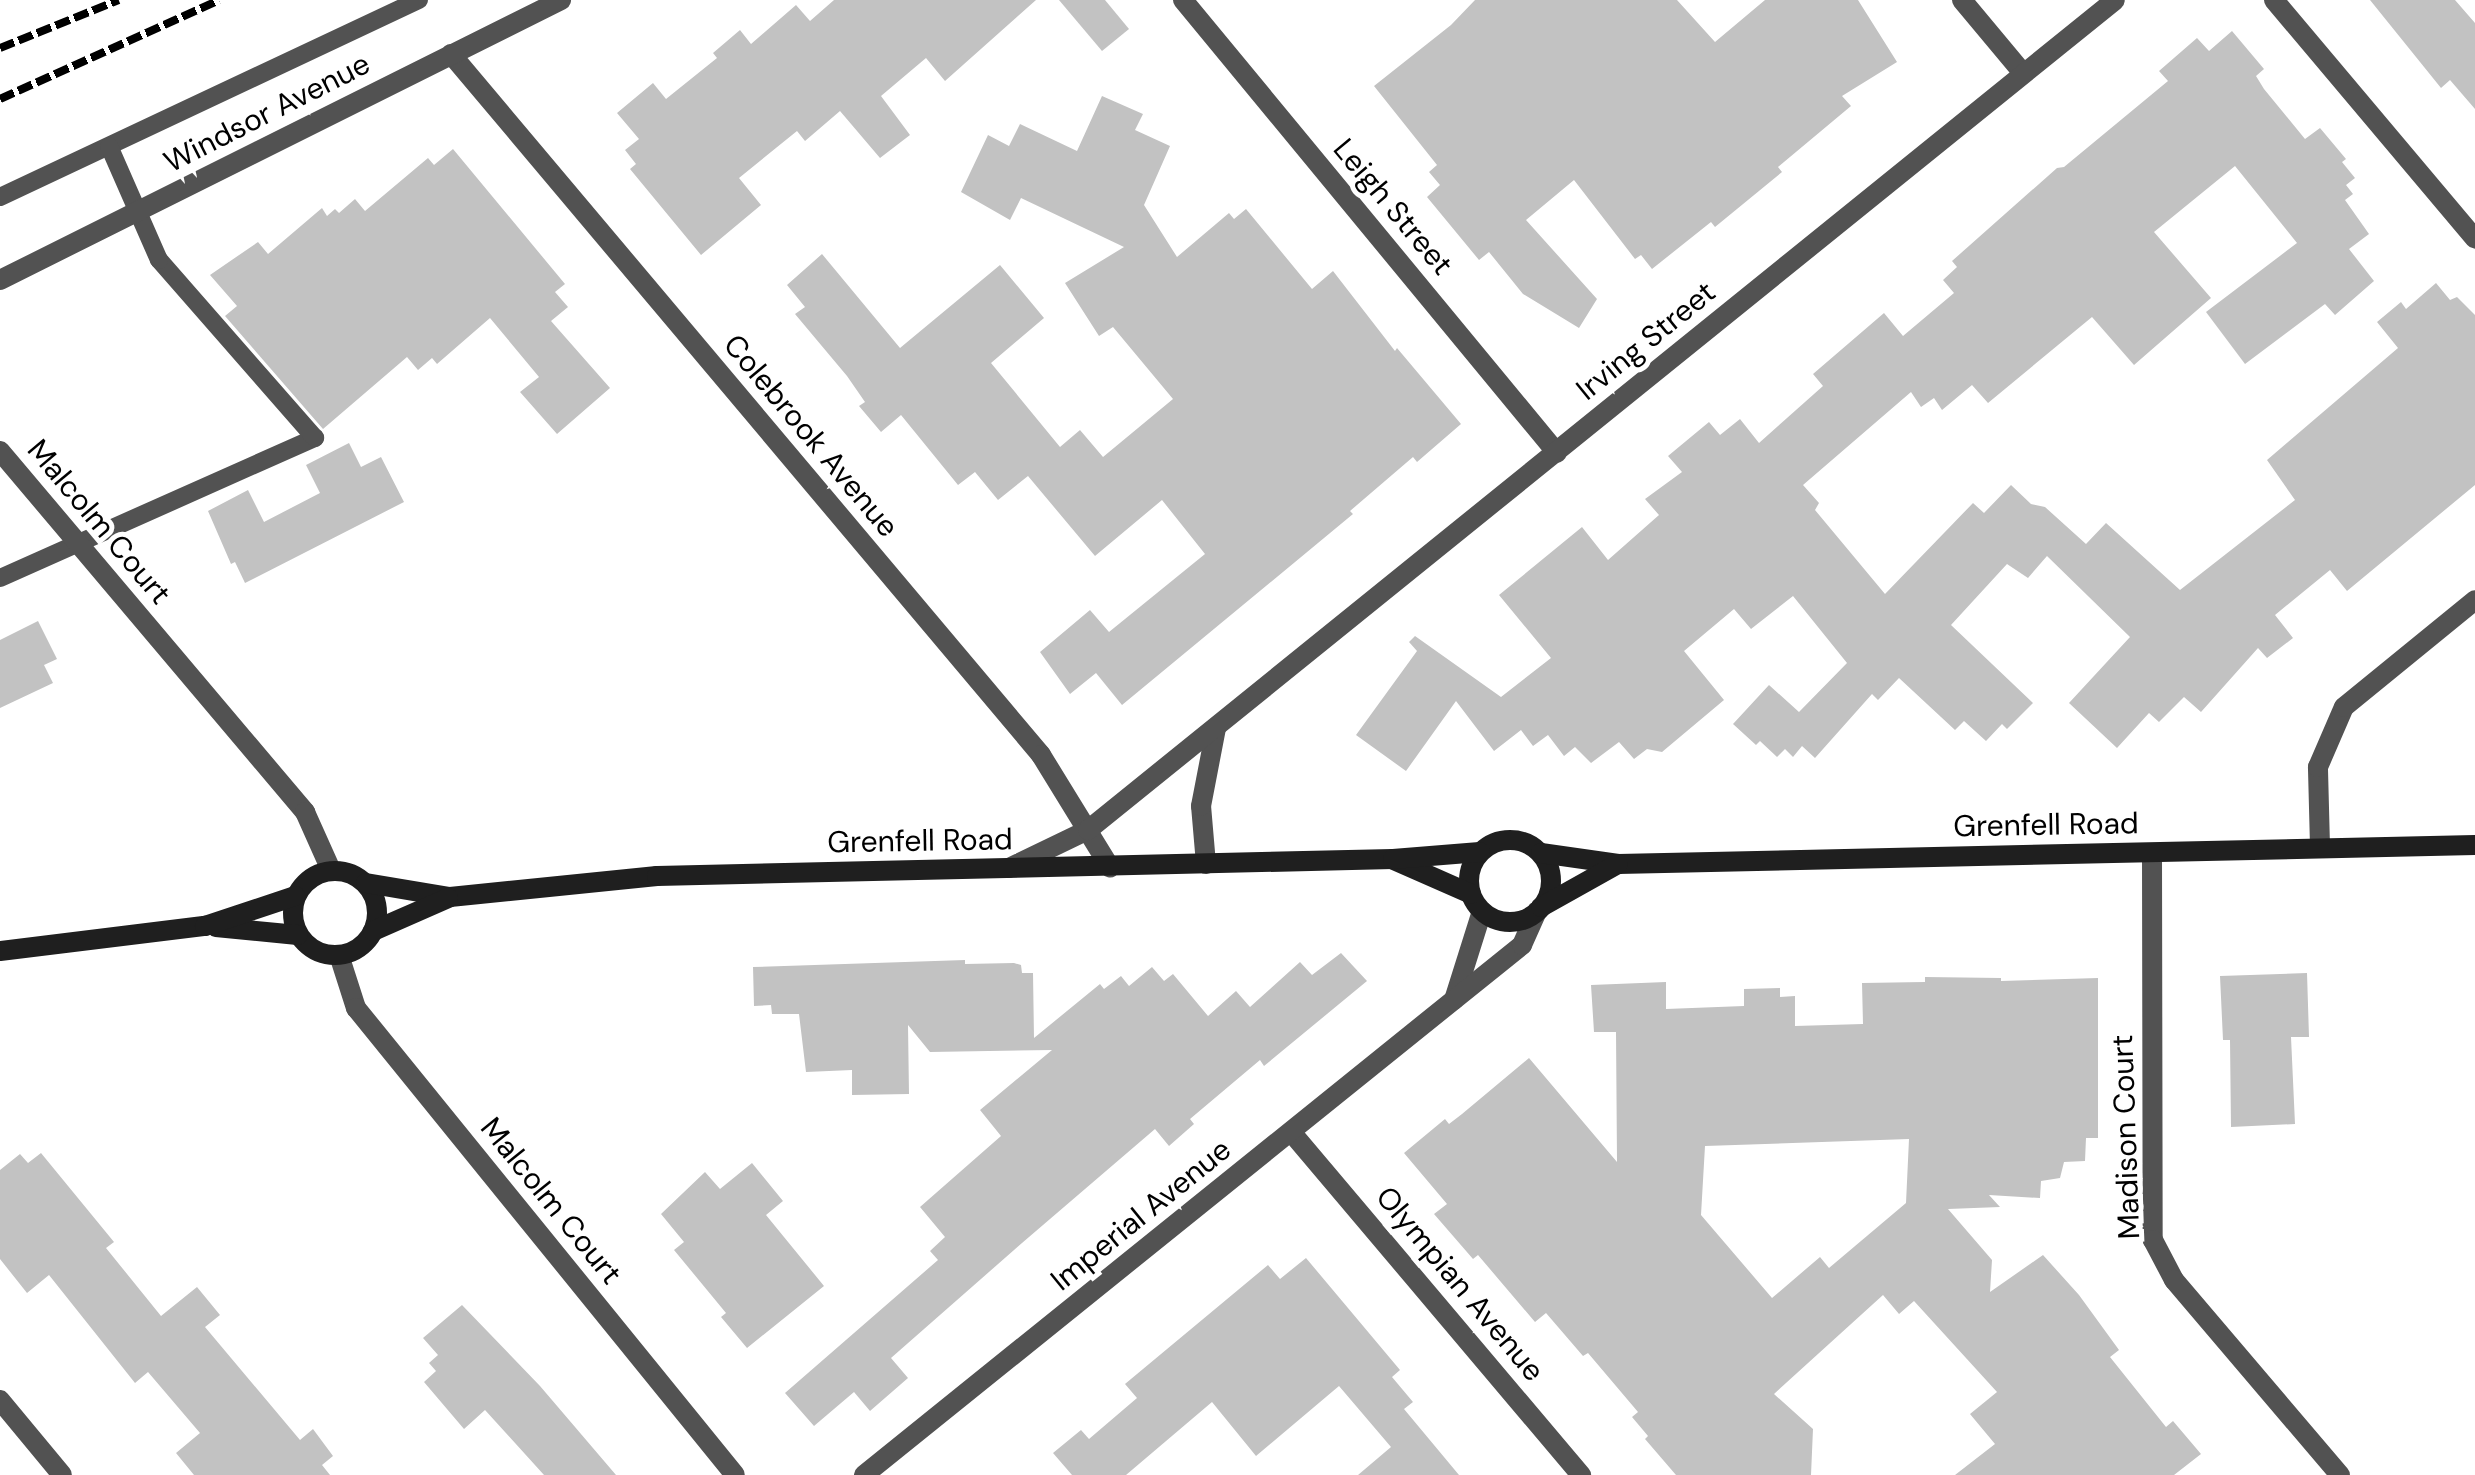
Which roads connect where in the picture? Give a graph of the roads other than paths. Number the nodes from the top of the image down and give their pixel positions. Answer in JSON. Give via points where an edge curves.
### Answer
{"nodes":[{"id":1,"x":419,"y":0,"type":"edge"},
{"id":2,"x":561,"y":0,"type":"edge"},
{"id":3,"x":1183,"y":0,"type":"edge"},
{"id":4,"x":1962,"y":0,"type":"edge"},
{"id":5,"x":2115,"y":0,"type":"edge"},
{"id":6,"x":2274,"y":0,"type":"edge"},
{"id":7,"x":451,"y":54,"type":"junction"},
{"id":8,"x":2022,"y":72,"type":"junction"},
{"id":9,"x":109,"y":146,"type":"junction"},
{"id":10,"x":0,"y":197,"type":"edge"},
{"id":11,"x":135,"y":212,"type":"junction"},
{"id":12,"x":2475,"y":239,"type":"edge"},
{"id":13,"x":0,"y":280,"type":"edge"},
{"id":14,"x":0,"y":451,"type":"edge"},
{"id":15,"x":1558,"y":453,"type":"junction"},
{"id":16,"x":75,"y":542,"type":"junction"},
{"id":17,"x":0,"y":578,"type":"edge"},
{"id":18,"x":2475,"y":600,"type":"edge"},
{"id":19,"x":1216,"y":728,"type":"junction"},
{"id":20,"x":1088,"y":830,"type":"junction"},
{"id":21,"x":2475,"y":844,"type":"edge"},
{"id":22,"x":2320,"y":846,"type":"junction"},
{"id":23,"x":1480,"y":852,"type":"junction"},
{"id":24,"x":1540,"y":853,"type":"junction"},
{"id":25,"x":2152,"y":853,"type":"junction"},
{"id":26,"x":1393,"y":859,"type":"junction"},
{"id":27,"x":1206,"y":864,"type":"junction"},
{"id":28,"x":1618,"y":864,"type":"junction"},
{"id":29,"x":1110,"y":867,"type":"junction"},
{"id":30,"x":1008,"y":869,"type":"junction"},
{"id":31,"x":331,"y":870,"type":"junction"},
{"id":32,"x":366,"y":883,"type":"junction"},
{"id":33,"x":295,"y":896,"type":"junction"},
{"id":34,"x":450,"y":898,"type":"junction"},
{"id":35,"x":1476,"y":903,"type":"junction"},
{"id":36,"x":1539,"y":909,"type":"junction"},
{"id":37,"x":205,"y":926,"type":"junction"},
{"id":38,"x":374,"y":931,"type":"junction"},
{"id":39,"x":298,"y":935,"type":"junction"},
{"id":40,"x":0,"y":951,"type":"edge"},
{"id":41,"x":339,"y":956,"type":"junction"},
{"id":42,"x":1454,"y":1000,"type":"junction"},
{"id":43,"x":1292,"y":1132,"type":"junction"},
{"id":44,"x":0,"y":1400,"type":"edge"},
{"id":45,"x":62,"y":1475,"type":"edge"},
{"id":46,"x":735,"y":1475,"type":"edge"},
{"id":47,"x":864,"y":1475,"type":"edge"},
{"id":48,"x":1581,"y":1475,"type":"edge"},
{"id":49,"x":2340,"y":1475,"type":"edge"}],
"edges":[{"from":1,"to":9,"type":"lane"},
{"from":2,"to":7,"type":"street","name":"Windsor Avenue"},
{"from":3,"to":15,"type":"street","name":"Leigh Street"},
{"from":4,"to":8,"type":"street"},
{"from":5,"to":8,"type":"street","name":"Irving Street"},
{"from":6,"to":12,"type":"street"},
{"from":7,"to":11,"type":"street","name":"Windsor Avenue"},
{"from":7,"to":20,"type":"street","name":"Colebrook Avenue","via":[[1041,755]]},
{"from":8,"to":15,"type":"street","name":"Irving Street"},
{"from":9,"to":10,"type":"lane"},
{"from":9,"to":11,"type":"lane"},
{"from":11,"to":13,"type":"street","name":"Windsor Avenue"},
{"from":11,"to":16,"type":"lane","via":[[158,260],[315,438]]},
{"from":14,"to":16,"type":"street","name":"Malcolm Court"},
{"from":15,"to":19,"type":"street","name":"Irving Street"},
{"from":16,"to":17,"type":"lane"},
{"from":16,"to":31,"type":"street","name":"Malcolm Court","via":[[305,812]]},
{"from":18,"to":22,"type":"street","via":[[2344,707],[2318,767]]},
{"from":19,"to":20,"type":"street","name":"Irving Street"},
{"from":19,"to":27,"type":"street","via":[[1201,806]]},
{"from":20,"to":29,"type":"street","name":"Colebrook Avenue"},
{"from":20,"to":30,"type":"street","name":"Irving Street"},
{"from":21,"to":22,"type":"street","name":"Grenfell Road"},
{"from":22,"to":25,"type":"street","name":"Grenfell Road"},
{"from":23,"to":24,"type":"street","name":"Grenfell Road","via":[[1518,840]]},
{"from":23,"to":26,"type":"street","name":"Grenfell Road"},
{"from":23,"to":35,"type":"street","via":[[1469,872]]},
{"from":24,"to":28,"type":"street","name":"Grenfell Road"},
{"from":24,"to":36,"type":"street","via":[[1551,874]]},
{"from":25,"to":28,"type":"street","name":"Grenfell Road"},
{"from":25,"to":49,"type":"street","name":"Madison Court","via":[[2153,1240],[2174,1280]]},
{"from":26,"to":27,"type":"street","name":"Grenfell Road"},
{"from":26,"to":35,"type":"street","name":"Grenfell Road"},
{"from":27,"to":29,"type":"street","name":"Grenfell Road"},
{"from":28,"to":36,"type":"street","name":"Grenfell Road"},
{"from":29,"to":30,"type":"street","name":"Grenfell Road"},
{"from":30,"to":34,"type":"street","name":"Grenfell Road","via":[[657,876]]},
{"from":31,"to":32,"type":"street"},
{"from":31,"to":33,"type":"street","via":[[310,878]]},
{"from":32,"to":34,"type":"street","name":"Grenfell Road"},
{"from":32,"to":38,"type":"street","via":[[377,906]]},
{"from":33,"to":37,"type":"street"},
{"from":33,"to":39,"type":"street"},
{"from":34,"to":38,"type":"street","name":"Grenfell Road"},
{"from":35,"to":36,"type":"street","name":"Grenfell Road","via":[[1506,922]]},
{"from":35,"to":42,"type":"street"},
{"from":36,"to":42,"type":"street","name":"Imperial Avenue","via":[[1522,945]]},
{"from":37,"to":39,"type":"street"},
{"from":37,"to":40,"type":"street"},
{"from":38,"to":41,"type":"street"},
{"from":39,"to":41,"type":"street","via":[[316,951]]},
{"from":41,"to":46,"type":"street","name":"Malcolm Court","via":[[356,1008]]},
{"from":42,"to":43,"type":"street","name":"Imperial Avenue"},
{"from":43,"to":47,"type":"street","name":"Imperial Avenue"},
{"from":43,"to":48,"type":"street","name":"Olympian Avenue"},
{"from":44,"to":45,"type":"street"}]}
